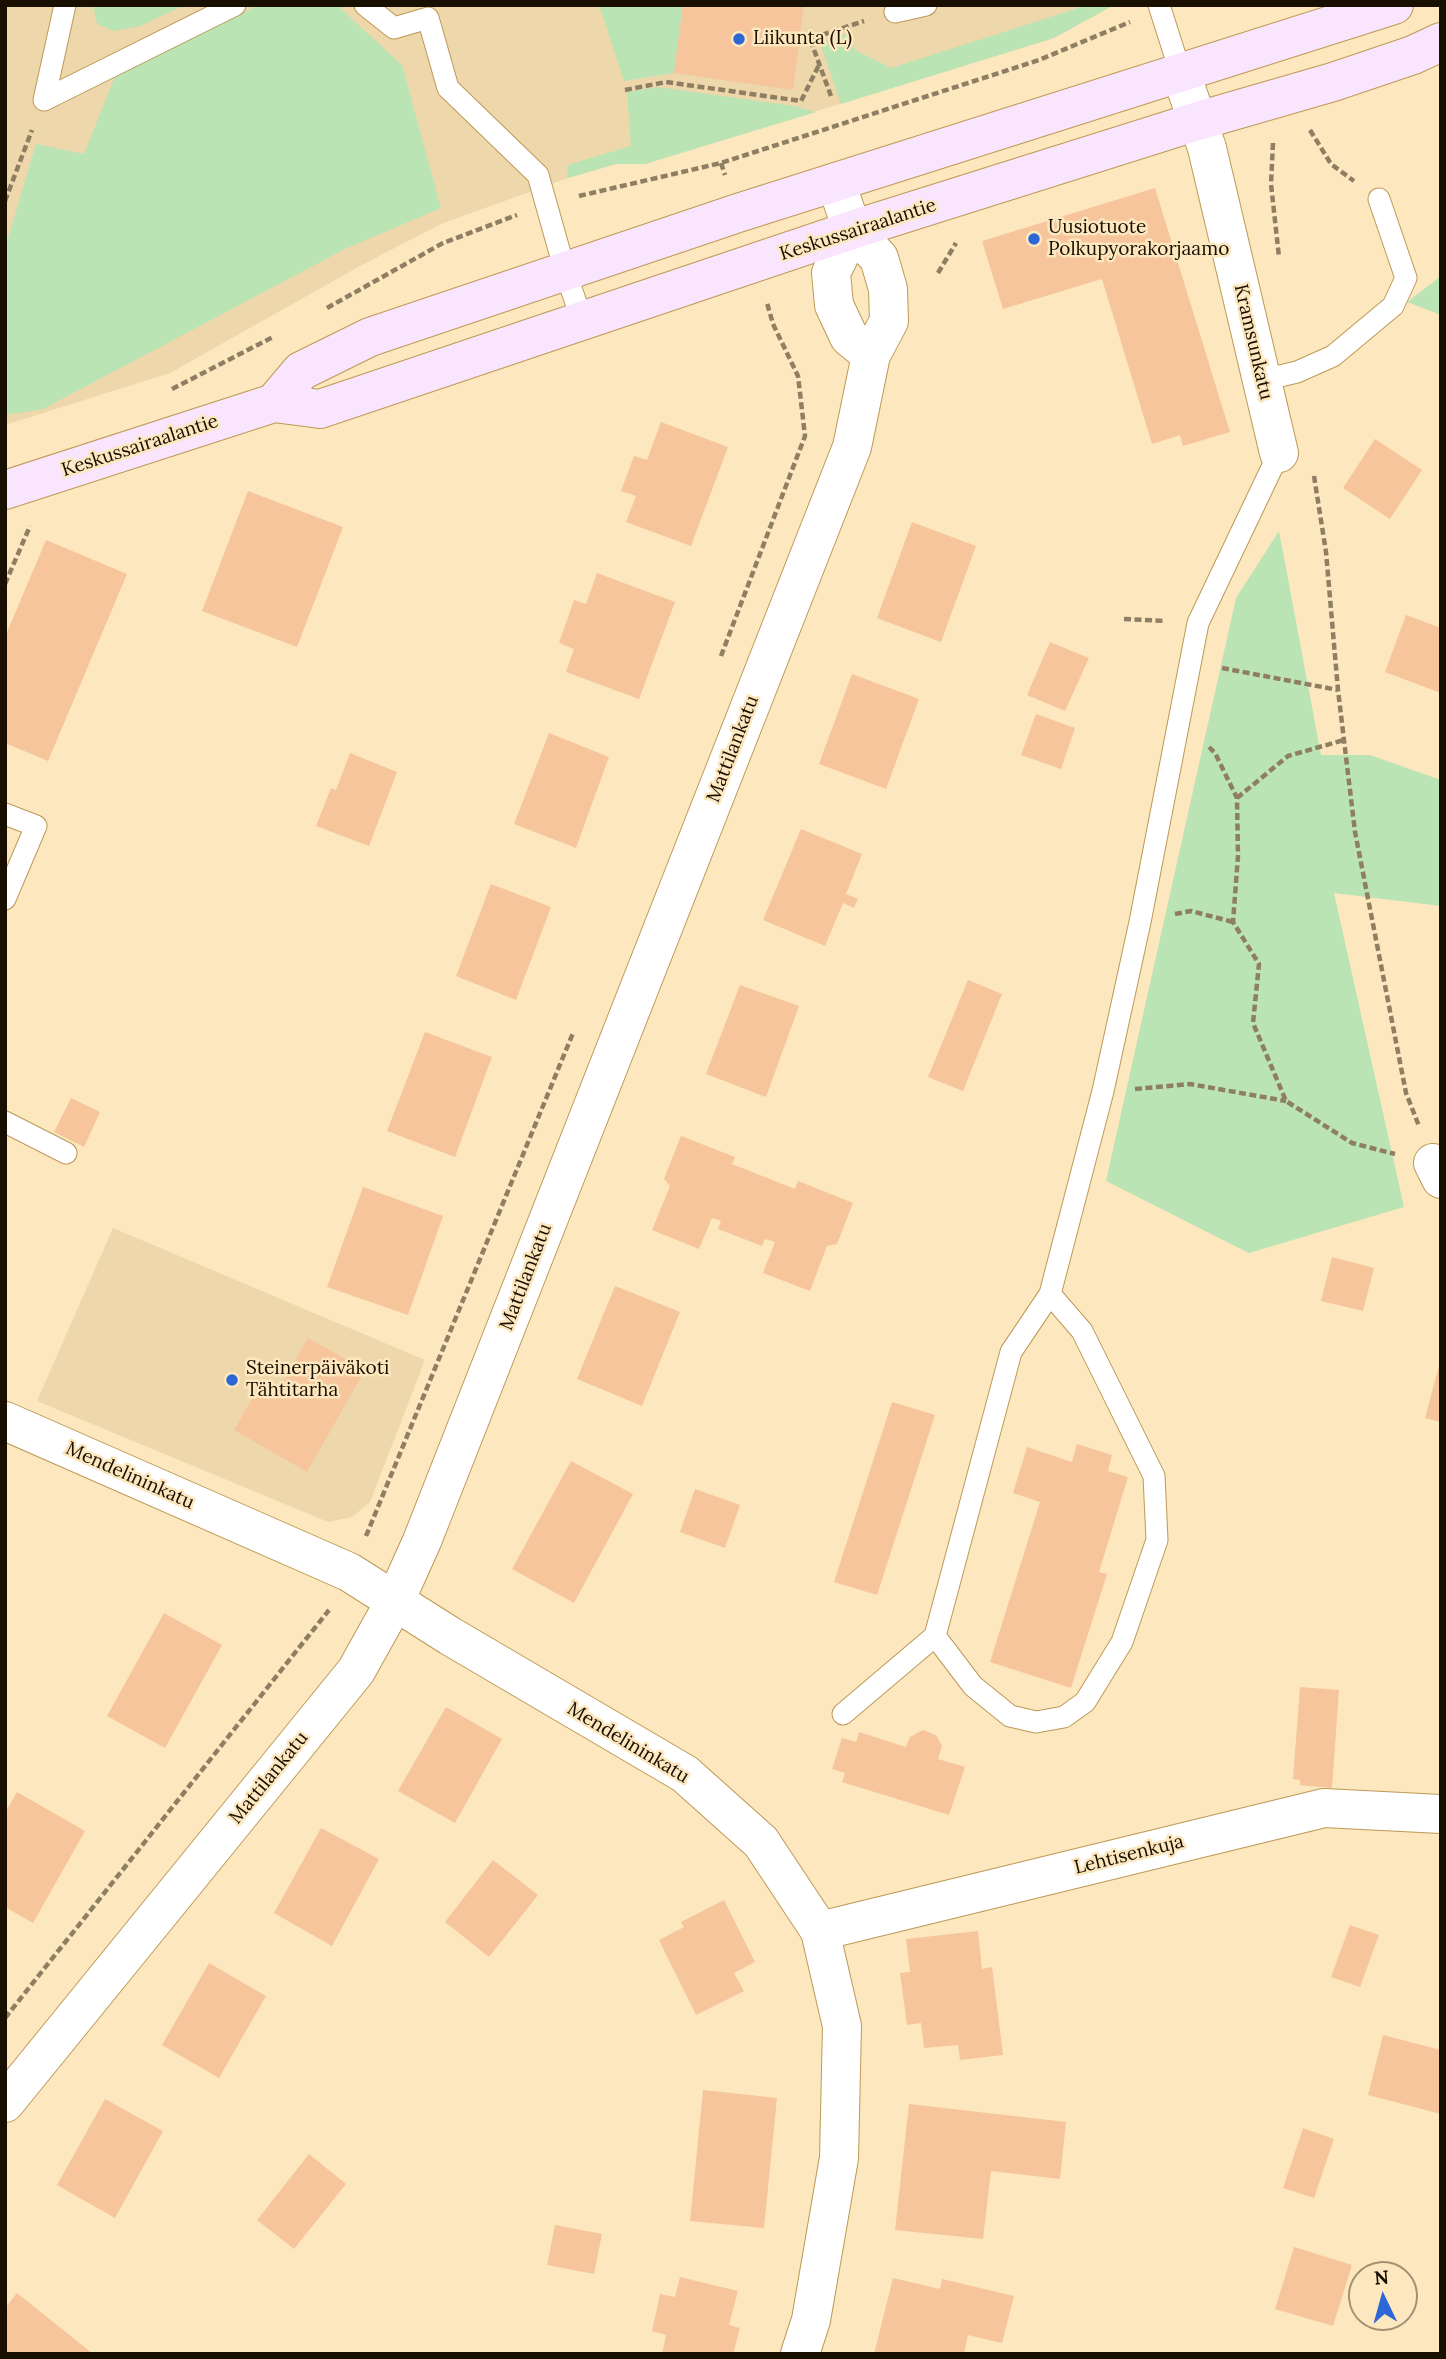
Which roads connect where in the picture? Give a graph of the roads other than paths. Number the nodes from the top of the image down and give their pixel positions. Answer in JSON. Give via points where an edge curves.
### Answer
{"nodes":[{"id":1,"x":65,"y":5,"type":"edge"},
{"id":2,"x":235,"y":5,"type":"edge"},
{"id":3,"x":365,"y":5,"type":"edge"},
{"id":4,"x":926,"y":5,"type":"edge"},
{"id":5,"x":1159,"y":5,"type":"edge"},
{"id":6,"x":1394,"y":5,"type":"edge"},
{"id":7,"x":895,"y":12,"type":"road end"},
{"id":8,"x":1441,"y":42,"type":"edge"},
{"id":9,"x":1180,"y":71,"type":"junction"},
{"id":10,"x":1198,"y":121,"type":"junction"},
{"id":11,"x":836,"y":182,"type":"junction"},
{"id":12,"x":1379,"y":199,"type":"road end"},
{"id":13,"x":852,"y":230,"type":"junction"},
{"id":14,"x":565,"y":271,"type":"junction"},
{"id":15,"x":582,"y":320,"type":"junction"},
{"id":16,"x":870,"y":355,"type":"junction"},
{"id":17,"x":1262,"y":380,"type":"junction"},
{"id":18,"x":274,"y":403,"type":"junction"},
{"id":19,"x":1295,"y":458,"type":"joint"},
{"id":20,"x":5,"y":490,"type":"edge"},
{"id":21,"x":5,"y":814,"type":"edge"},
{"id":22,"x":5,"y":899,"type":"edge"},
{"id":23,"x":5,"y":1122,"type":"edge"},
{"id":24,"x":66,"y":1153,"type":"dead end"},
{"id":25,"x":1050,"y":1294,"type":"junction"},
{"id":26,"x":5,"y":1421,"type":"edge"},
{"id":27,"x":395,"y":1601,"type":"junction"},
{"id":28,"x":936,"y":1636,"type":"junction"},
{"id":29,"x":843,"y":1714,"type":"dead end"},
{"id":30,"x":1441,"y":1814,"type":"edge"},
{"id":31,"x":820,"y":1931,"type":"junction"},
{"id":32,"x":5,"y":2103,"type":"edge"},
{"id":33,"x":800,"y":2354,"type":"edge"}],
"edges":[{"from":1,"to":2,"type":"lane","via":[[44,100]]},
{"from":3,"to":14,"type":"lane","via":[[394,28],[428,18],[447,88],[538,175]]},
{"from":4,"to":7,"type":"lane"},
{"from":5,"to":9,"type":"lane"},
{"from":6,"to":9,"type":"main road"},
{"from":8,"to":10,"type":"main road","name":"Keskussairaalantie","via":[[1334,82]]},
{"from":9,"to":10,"type":"street","name":"Kramsunkatu"},
{"from":9,"to":11,"type":"main road"},
{"from":10,"to":13,"type":"main road","name":"Keskussairaalantie"},
{"from":10,"to":17,"type":"street","name":"Kramsunkatu"},
{"from":11,"to":13,"type":"street","name":"Mattilankatu"},
{"from":11,"to":14,"type":"main road"},
{"from":12,"to":17,"type":"lane","via":[[1406,278],[1393,306],[1332,356],[1297,372]]},
{"from":13,"to":15,"type":"main road","name":"Keskussairaalantie"},
{"from":13,"to":16,"type":"street","name":"Mattilankatu","via":[[879,258],[888,289],[890,321]]},
{"from":13,"to":16,"type":"street","via":[[831,273],[834,305],[849,337]]},
{"from":14,"to":15,"type":"lane"},
{"from":14,"to":18,"type":"main road","via":[[370,337],[301,371]]},
{"from":15,"to":18,"type":"main road","name":"Keskussairaalantie","via":[[320,409]]},
{"from":16,"to":27,"type":"street","name":"Mattilankatu","via":[[852,447],[428,1528]]},
{"from":17,"to":19,"type":"street","name":"Kramsunkatu"},
{"from":18,"to":20,"type":"main road","name":"Keskussairaalantie"},
{"from":19,"to":25,"type":"lane","via":[[1198,623],[1103,1091]]},
{"from":21,"to":22,"type":"lane","via":[[36,826]]},
{"from":23,"to":24,"type":"lane"},
{"from":25,"to":28,"type":"lane","via":[[1011,1352]]},
{"from":25,"to":28,"type":"lane","via":[[1082,1331],[1154,1476],[1157,1540],[1122,1642],[1086,1702],[1063,1717],[1036,1722],[1010,1716],[973,1686]]},
{"from":26,"to":27,"type":"street","name":"Mendelininkatu","via":[[349,1572]]},
{"from":27,"to":31,"type":"street","name":"Mendelininkatu","via":[[685,1774],[761,1842]]},
{"from":27,"to":32,"type":"street","name":"Mattilankatu","via":[[356,1671]]},
{"from":28,"to":29,"type":"lane"},
{"from":30,"to":31,"type":"street","name":"Lehtisenkuja","via":[[1324,1808]]},
{"from":31,"to":33,"type":"street","name":"Mendelininkatu","via":[[842,2026],[839,2158],[811,2320]]}]}
